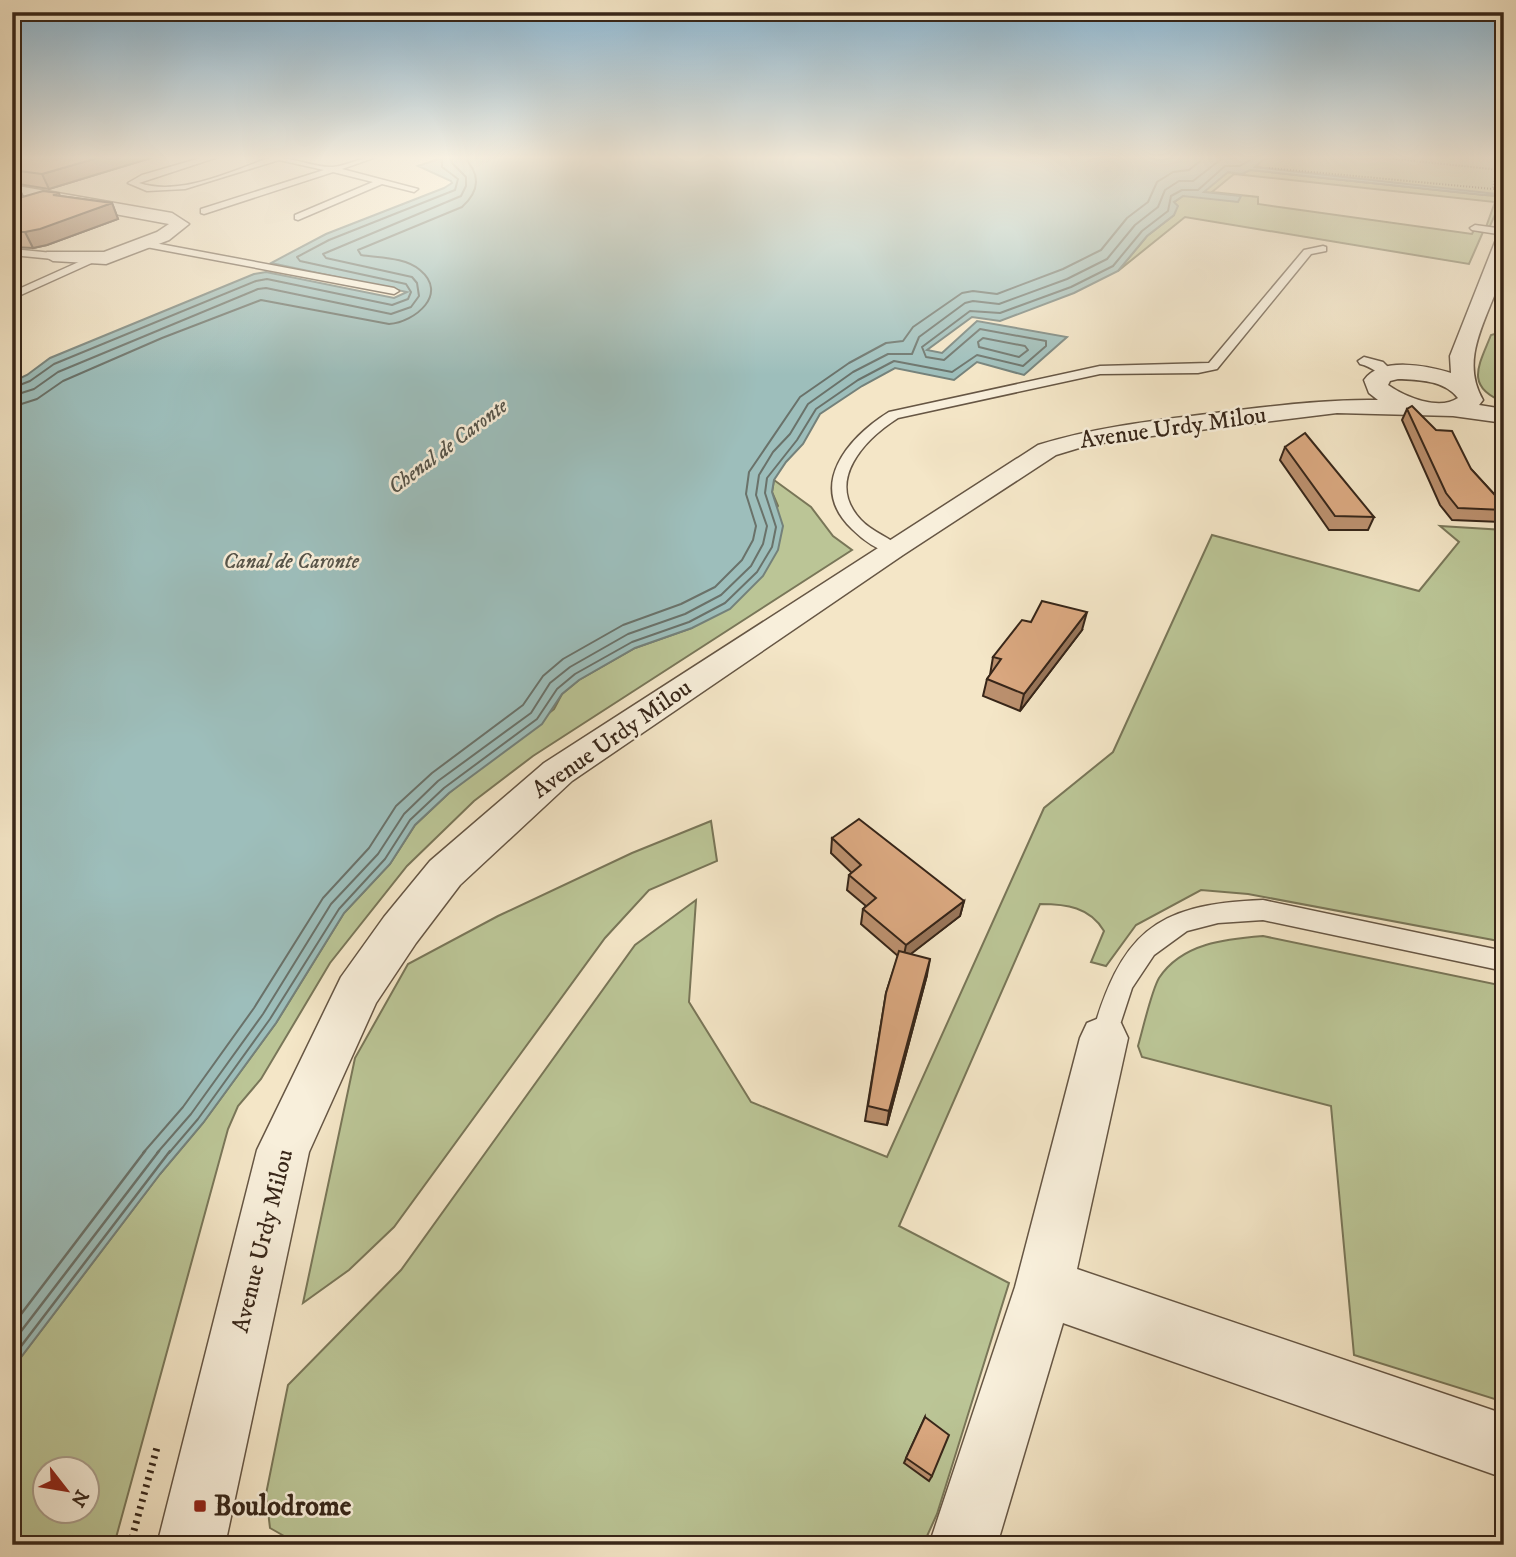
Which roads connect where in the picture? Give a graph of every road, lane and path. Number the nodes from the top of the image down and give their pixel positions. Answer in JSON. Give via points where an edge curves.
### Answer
{"nodes":[{"id":1,"x":174,"y":230,"type":"edge"},
{"id":2,"x":1504,"y":242,"type":"edge"},
{"id":3,"x":144,"y":244,"type":"junction"},
{"id":4,"x":1323,"y":249,"type":"dead end"},
{"id":5,"x":12,"y":252,"type":"edge"},
{"id":6,"x":30,"y":254,"type":"junction"},
{"id":7,"x":52,"y":256,"type":"joint"},
{"id":8,"x":71,"y":257,"type":"junction"},
{"id":9,"x":92,"y":259,"type":"junction"},
{"id":10,"x":12,"y":261,"type":"edge"},
{"id":11,"x":12,"y":285,"type":"edge"},
{"id":12,"x":394,"y":291,"type":"dead end"},
{"id":13,"x":12,"y":296,"type":"edge"},
{"id":14,"x":1461,"y":356,"type":"junction"},
{"id":15,"x":1364,"y":361,"type":"dead end"},
{"id":16,"x":1418,"y":373,"type":"junction"},
{"id":17,"x":1383,"y":381,"type":"junction"},
{"id":18,"x":1461,"y":397,"type":"junction"},
{"id":19,"x":1337,"y":406,"type":"junction"},
{"id":20,"x":1424,"y":408,"type":"junction"},
{"id":21,"x":1504,"y":410,"type":"edge"},
{"id":22,"x":1504,"y":416,"type":"edge"},
{"id":23,"x":893,"y":549,"type":"junction"},
{"id":24,"x":1504,"y":961,"type":"edge"},
{"id":25,"x":1104,"y":1038,"type":"joint"},
{"id":26,"x":1044,"y":1287,"type":"junction"},
{"id":27,"x":1504,"y":1446,"type":"edge"},
{"id":28,"x":191,"y":1545,"type":"edge"},
{"id":29,"x":963,"y":1545,"type":"edge"}],
"edges":[{"from":1,"to":3,"type":"street"},
{"from":2,"to":14,"type":"street"},
{"from":3,"to":9,"type":"street"},
{"from":3,"to":12,"type":"lane"},
{"from":4,"to":23,"type":"lane","via":[[1308,252],[1213,366],[1100,370],[894,415],[870,430],[850,448],[839,495],[864,535]]},
{"from":5,"to":6,"type":"lane"},
{"from":6,"to":7,"type":"lane"},
{"from":6,"to":10,"type":"lane"},
{"from":7,"to":8,"type":"street"},
{"from":8,"to":9,"type":"street"},
{"from":8,"to":11,"type":"lane"},
{"from":9,"to":13,"type":"lane"},
{"from":14,"to":16,"type":"street"},
{"from":14,"to":18,"type":"street"},
{"from":15,"to":17,"type":"lane","via":[[1379,365]]},
{"from":16,"to":17,"type":"street"},
{"from":16,"to":18,"type":"street","via":[[1443,379]]},
{"from":17,"to":19,"type":"street","name":"Avenue Urdy Milou"},
{"from":17,"to":20,"type":"street","via":[[1391,398]]},
{"from":18,"to":20,"type":"street"},
{"from":18,"to":21,"type":"street"},
{"from":18,"to":22,"type":"street"},
{"from":19,"to":20,"type":"street","name":"Avenue Urdy Milou"},
{"from":19,"to":23,"type":"street","name":"Avenue Urdy Milou","via":[[1128,431],[1060,445]]},
{"from":23,"to":28,"type":"street","name":"Avenue Urdy Milou","via":[[558,772],[445,873],[400,930],[358,991],[283,1150]]},
{"from":24,"to":25,"type":"lane","via":[[1263,910],[1225,910],[1184,922],[1155,937],[1135,958],[1120,987]]},
{"from":25,"to":26,"type":"street"},
{"from":26,"to":27,"type":"street"},
{"from":26,"to":29,"type":"street"}]}
